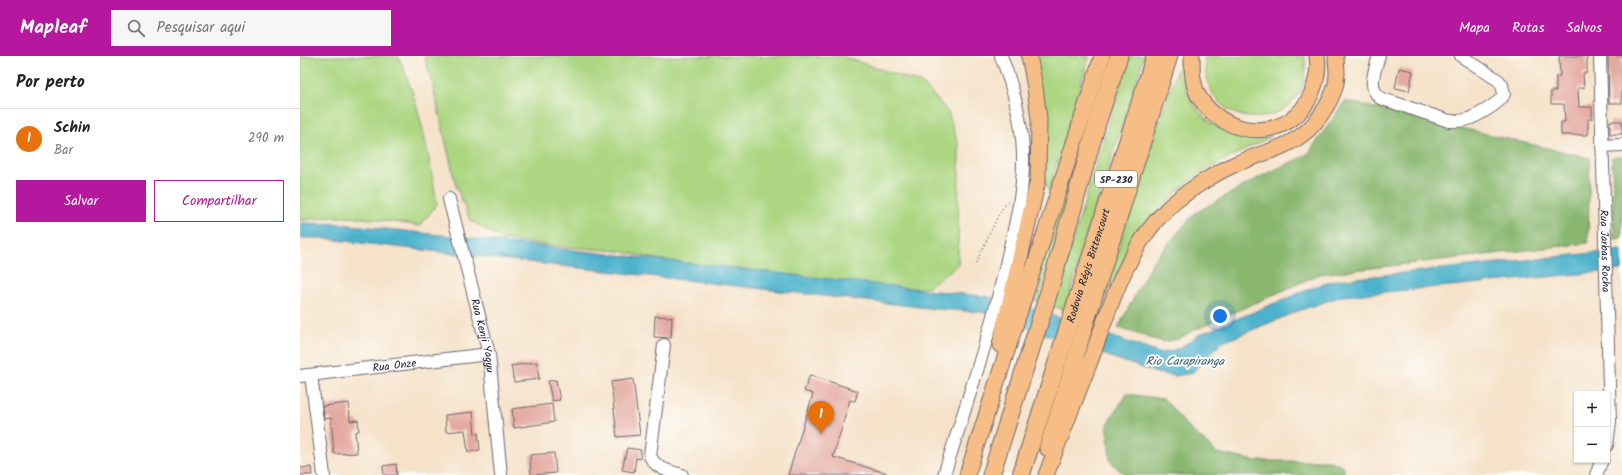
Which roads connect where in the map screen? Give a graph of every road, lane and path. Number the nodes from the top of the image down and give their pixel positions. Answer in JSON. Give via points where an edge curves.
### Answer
{"nodes":[{"id":1,"x":1001,"y":56,"type":"edge"},
{"id":2,"x":1029,"y":56,"type":"edge"},
{"id":3,"x":1102,"y":56,"type":"edge"},
{"id":4,"x":1119,"y":56,"type":"edge"},
{"id":5,"x":1155,"y":56,"type":"edge"},
{"id":6,"x":1170,"y":56,"type":"edge"},
{"id":7,"x":1192,"y":56,"type":"edge"},
{"id":8,"x":1317,"y":56,"type":"edge"},
{"id":9,"x":1336,"y":56,"type":"edge"},
{"id":10,"x":1379,"y":56,"type":"edge"},
{"id":11,"x":1461,"y":56,"type":"edge"},
{"id":12,"x":1600,"y":56,"type":"edge"},
{"id":13,"x":1622,"y":145,"type":"edge"},
{"id":14,"x":1602,"y":146,"type":"junction"},
{"id":15,"x":1023,"y":186,"type":"junction"},
{"id":16,"x":449,"y":199,"type":"dead end"},
{"id":17,"x":976,"y":263,"type":"dead end"},
{"id":18,"x":1014,"y":285,"type":"junction"},
{"id":19,"x":1084,"y":304,"type":"junction"},
{"id":20,"x":1003,"y":325,"type":"junction"},
{"id":21,"x":664,"y":345,"type":"dead end"},
{"id":22,"x":1071,"y":345,"type":"junction"},
{"id":23,"x":489,"y":354,"type":"junction"},
{"id":24,"x":306,"y":375,"type":"edge"},
{"id":25,"x":1609,"y":427,"type":"edge"},
{"id":26,"x":1601,"y":463,"type":"edge"},
{"id":27,"x":324,"y":475,"type":"edge"},
{"id":28,"x":501,"y":475,"type":"edge"},
{"id":29,"x":682,"y":475,"type":"edge"},
{"id":30,"x":944,"y":475,"type":"edge"},
{"id":31,"x":967,"y":475,"type":"edge"},
{"id":32,"x":991,"y":475,"type":"edge"},
{"id":33,"x":1021,"y":475,"type":"edge"},
{"id":34,"x":1038,"y":475,"type":"edge"},
{"id":35,"x":1046,"y":475,"type":"edge"},
{"id":36,"x":1596,"y":475,"type":"edge"}],
"edges":[{"from":1,"to":15,"type":"street","via":[[1017,103],[1021,126]]},
{"from":2,"to":18,"type":"main road","via":[[1039,119],[1040,158],[1035,197]]},
{"from":3,"to":18,"type":"main road"},
{"from":4,"to":32,"type":"highway","number":"SP-230"},
{"from":5,"to":19,"type":"highway","name":"Rodovia Régis Bittencourt","number":"SP-230"},
{"from":6,"to":19,"type":"main road"},
{"from":7,"to":8,"type":"main road","via":[[1194,83],[1200,100],[1229,124],[1263,130],[1280,127],[1297,115],[1310,98],[1317,80]]},
{"from":9,"to":35,"type":"main road","via":[[1338,76],[1319,119],[1302,135],[1236,164],[1198,186],[1167,209],[1136,250],[1118,284]]},
{"from":10,"to":11,"type":"street","via":[[1373,87],[1380,98],[1449,121],[1469,119],[1499,101],[1504,94],[1498,80]]},
{"from":12,"to":14,"type":"street","name":"Rua Jarbas Rocha"},
{"from":13,"to":14,"type":"street"},
{"from":14,"to":25,"type":"street","name":"Rua Jarbas Rocha"},
{"from":15,"to":17,"type":"path","via":[[1002,209]]},
{"from":15,"to":18,"type":"street"},
{"from":16,"to":23,"type":"street","name":"Rua Kenji Yagyu"},
{"from":18,"to":20,"type":"main road"},
{"from":19,"to":22,"type":"highway","name":"Rodovia Régis Bittencourt","number":"SP-230"},
{"from":20,"to":30,"type":"street"},
{"from":20,"to":31,"type":"main road"},
{"from":21,"to":29,"type":"street","via":[[650,456],[660,468]]},
{"from":22,"to":33,"type":"highway","name":"Rodovia Régis Bittencourt","number":"SP-230"},
{"from":22,"to":34,"type":"main road"},
{"from":23,"to":24,"type":"street","name":"Rua Onze"},
{"from":23,"to":28,"type":"street","name":"Rua Kenji Yagyu"},
{"from":24,"to":27,"type":"street"},
{"from":26,"to":36,"type":"street"}]}
